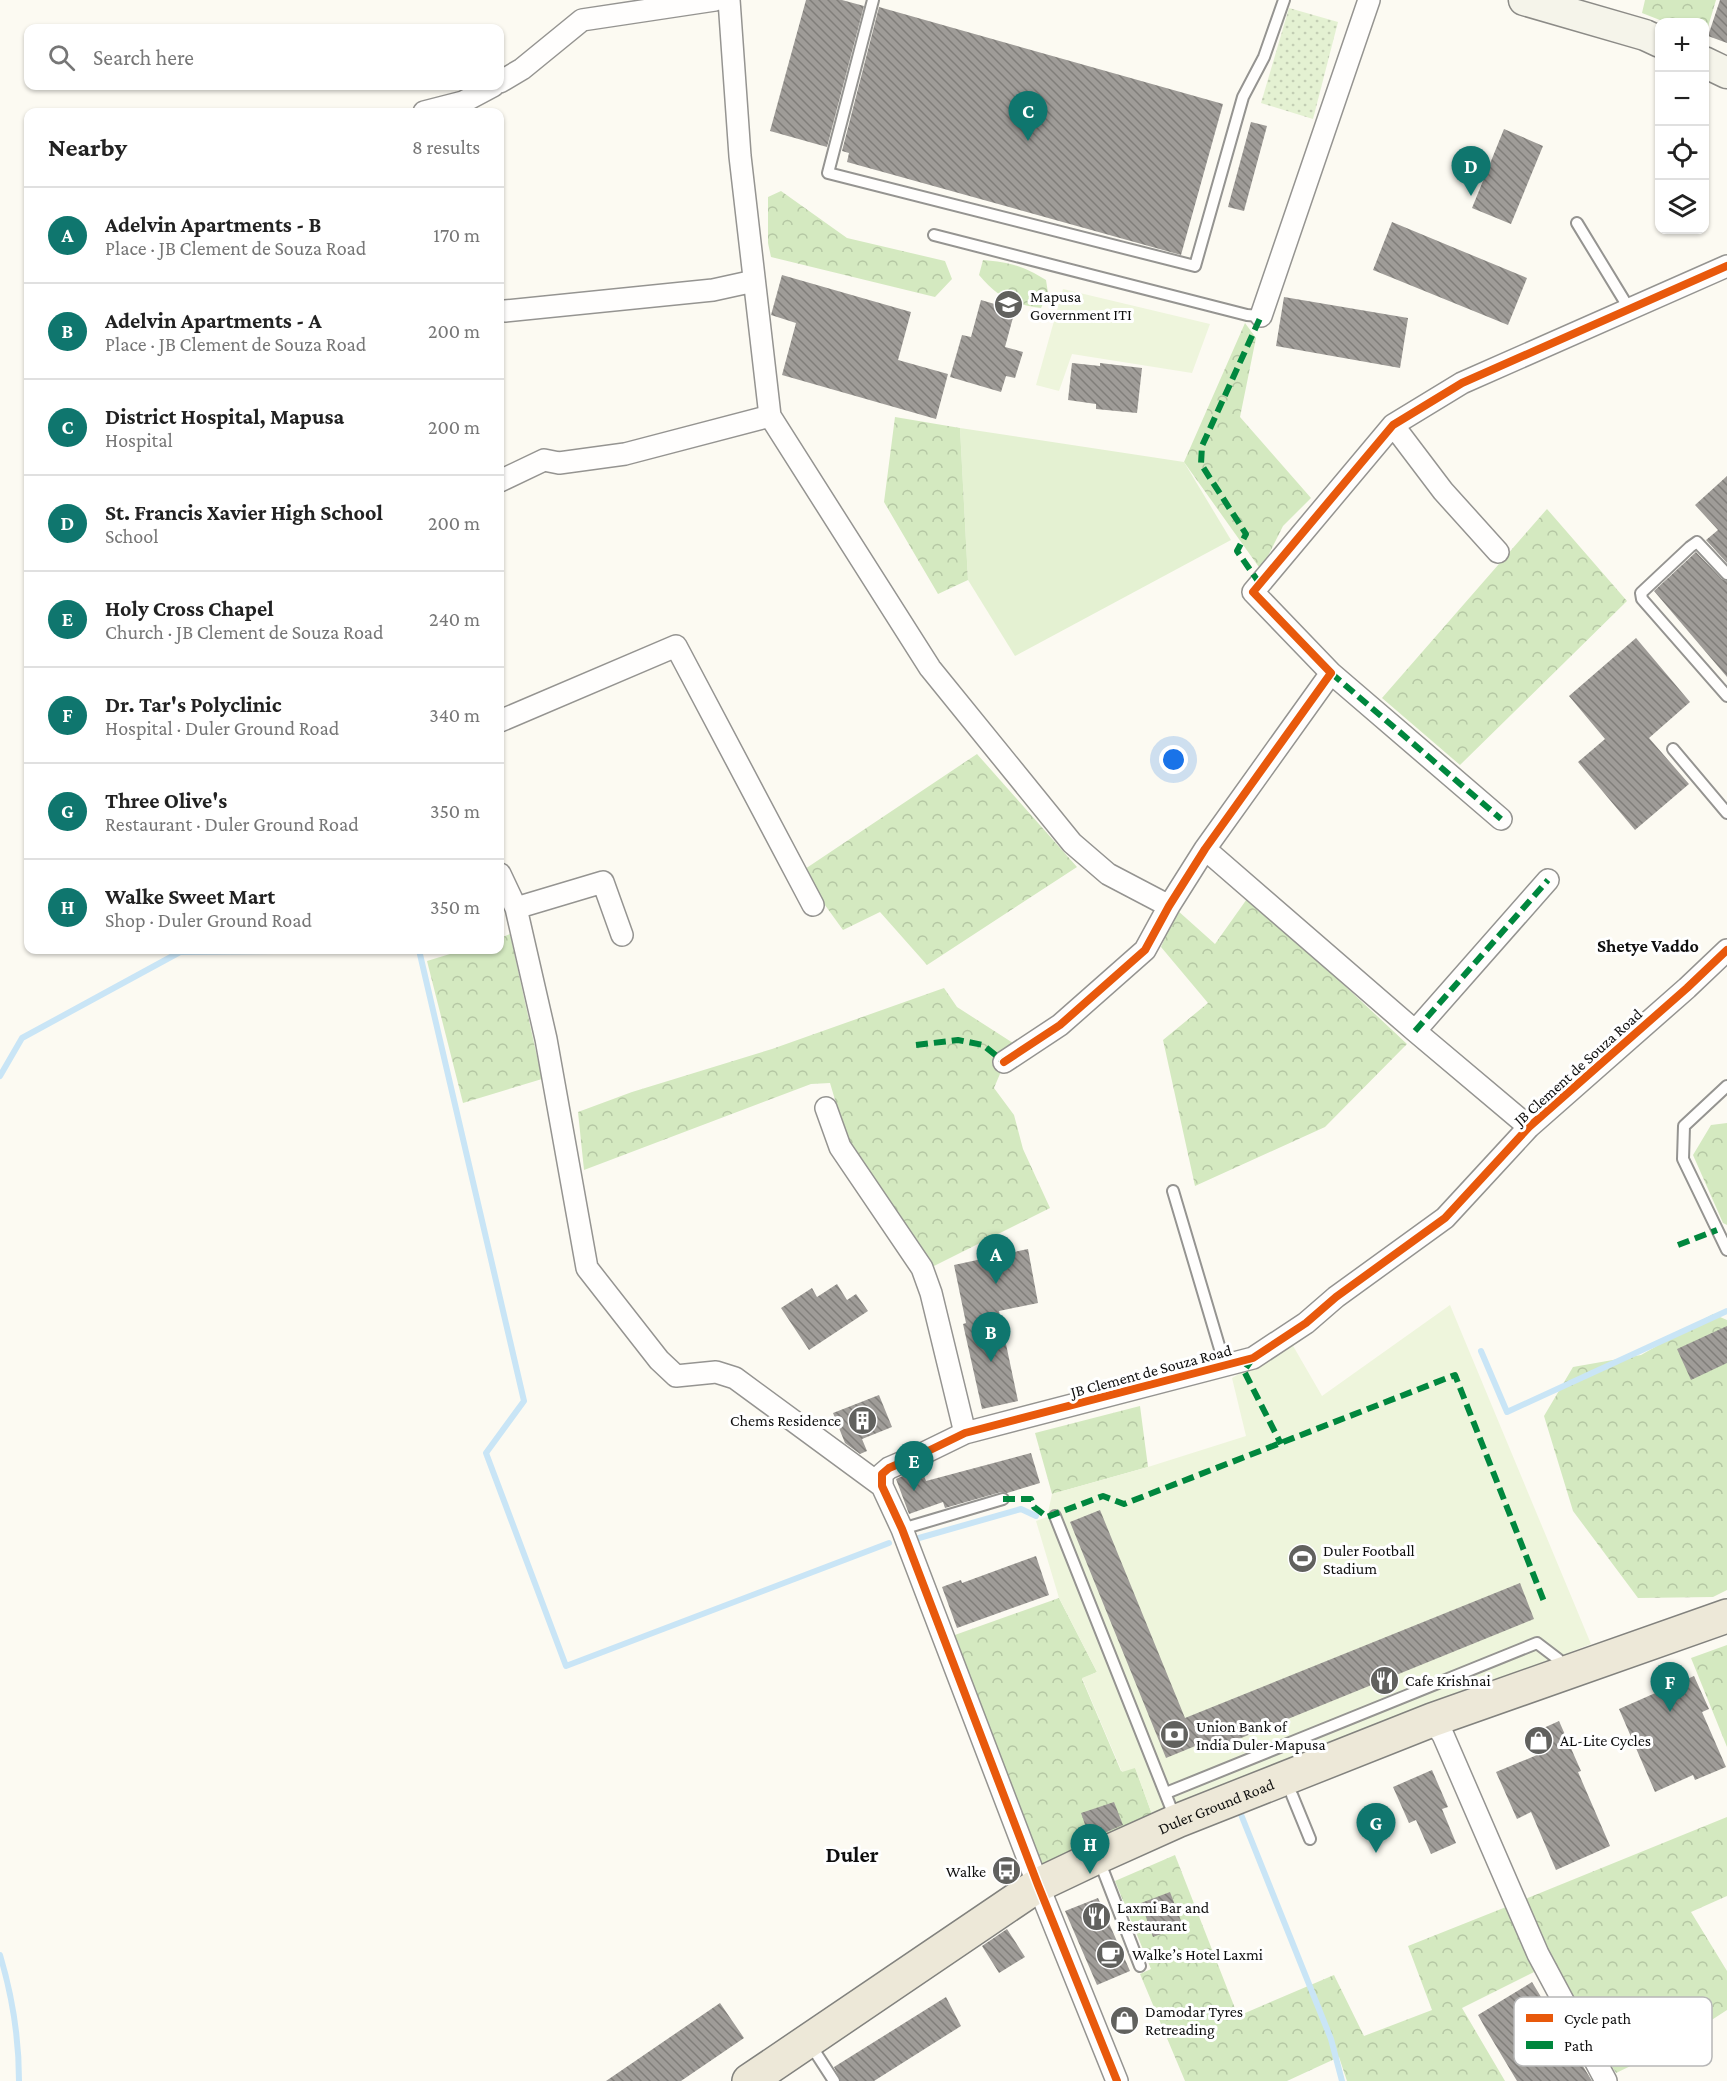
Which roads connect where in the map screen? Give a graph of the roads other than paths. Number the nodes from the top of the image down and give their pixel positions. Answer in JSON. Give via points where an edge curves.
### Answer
{"nodes":[{"id":1,"x":715,"y":0,"type":"edge"},
{"id":2,"x":729,"y":0,"type":"edge"},
{"id":3,"x":873,"y":0,"type":"edge"},
{"id":4,"x":1284,"y":0,"type":"edge"},
{"id":5,"x":1369,"y":0,"type":"edge"},
{"id":6,"x":1524,"y":0,"type":"edge"},
{"id":7,"x":1655,"y":40,"type":"edge"},
{"id":8,"x":1709,"y":64,"type":"edge"},
{"id":9,"x":1727,"y":72,"type":"edge"},
{"id":10,"x":504,"y":80,"type":"edge"},
{"id":11,"x":486,"y":90,"type":"edge"},
{"id":12,"x":440,"y":108,"type":"edge"},
{"id":13,"x":1577,"y":223,"type":"dead end"},
{"id":14,"x":934,"y":235,"type":"dead end"},
{"id":15,"x":1727,"y":266,"type":"edge"},
{"id":16,"x":754,"y":281,"type":"junction"},
{"id":17,"x":1630,"y":309,"type":"junction"},
{"id":18,"x":505,"y":311,"type":"dead end"},
{"id":19,"x":1261,"y":316,"type":"joint"},
{"id":20,"x":770,"y":416,"type":"junction"},
{"id":21,"x":1393,"y":425,"type":"junction"},
{"id":22,"x":504,"y":479,"type":"edge"},
{"id":23,"x":1498,"y":552,"type":"dead end"},
{"id":24,"x":1727,"y":574,"type":"edge"},
{"id":25,"x":1331,"y":673,"type":"junction"},
{"id":26,"x":1727,"y":696,"type":"edge"},
{"id":27,"x":504,"y":719,"type":"edge"},
{"id":28,"x":1673,"y":749,"type":"dead end"},
{"id":29,"x":1727,"y":813,"type":"edge"},
{"id":30,"x":1502,"y":819,"type":"dead end"},
{"id":31,"x":1205,"y":849,"type":"junction"},
{"id":32,"x":1548,"y":880,"type":"dead end"},
{"id":33,"x":504,"y":882,"type":"edge"},
{"id":34,"x":813,"y":905,"type":"dead end"},
{"id":35,"x":1169,"y":906,"type":"junction"},
{"id":36,"x":516,"y":908,"type":"junction"},
{"id":37,"x":622,"y":935,"type":"dead end"},
{"id":38,"x":1727,"y":950,"type":"edge"},
{"id":39,"x":1415,"y":1031,"type":"junction"},
{"id":40,"x":1004,"y":1062,"type":"dead end"},
{"id":41,"x":1727,"y":1086,"type":"edge"},
{"id":42,"x":826,"y":1108,"type":"dead end"},
{"id":43,"x":1529,"y":1127,"type":"junction"},
{"id":44,"x":1173,"y":1191,"type":"dead end"},
{"id":45,"x":1727,"y":1250,"type":"edge"},
{"id":46,"x":1223,"y":1366,"type":"junction"},
{"id":47,"x":965,"y":1433,"type":"junction"},
{"id":48,"x":882,"y":1485,"type":"junction"},
{"id":49,"x":1003,"y":1499,"type":"dead end"},
{"id":50,"x":1055,"y":1516,"type":"dead end"},
{"id":51,"x":902,"y":1528,"type":"junction"},
{"id":52,"x":1727,"y":1616,"type":"edge"},
{"id":53,"x":1567,"y":1673,"type":"junction"},
{"id":54,"x":1432,"y":1720,"type":"junction"},
{"id":55,"x":1292,"y":1795,"type":"dead end"},
{"id":56,"x":1171,"y":1807,"type":"junction"},
{"id":57,"x":1310,"y":1839,"type":"dead end"},
{"id":58,"x":1097,"y":1857,"type":"junction"},
{"id":59,"x":1038,"y":1886,"type":"junction"},
{"id":60,"x":1140,"y":1966,"type":"dead end"},
{"id":61,"x":1561,"y":1997,"type":"edge"},
{"id":62,"x":808,"y":2041,"type":"junction"},
{"id":63,"x":1598,"y":2066,"type":"edge"},
{"id":64,"x":748,"y":2081,"type":"edge"},
{"id":65,"x":834,"y":2081,"type":"edge"},
{"id":66,"x":1117,"y":2081,"type":"edge"},
{"id":67,"x":1606,"y":2081,"type":"edge"}],
"edges":[{"from":1,"to":10,"type":"street","via":[[582,20]]},
{"from":2,"to":16,"type":"street"},
{"from":3,"to":4,"type":"lane","via":[[828,173],[1195,266],[1243,98],[1264,57]]},
{"from":5,"to":19,"type":"street"},
{"from":6,"to":7,"type":"main road"},
{"from":8,"to":9,"type":"main road"},
{"from":11,"to":12,"type":"street"},
{"from":13,"to":17,"type":"lane"},
{"from":14,"to":19,"type":"lane"},
{"from":15,"to":17,"type":"street"},
{"from":16,"to":18,"type":"street","via":[[713,290]]},
{"from":16,"to":20,"type":"street"},
{"from":17,"to":21,"type":"street","via":[[1462,383]]},
{"from":20,"to":22,"type":"street","via":[[626,454],[559,464],[544,460]]},
{"from":20,"to":35,"type":"street","via":[[930,668],[1072,843],[1108,874]]},
{"from":21,"to":23,"type":"street","via":[[1443,491]]},
{"from":21,"to":25,"type":"street","via":[[1253,592]]},
{"from":24,"to":26,"type":"lane","via":[[1697,542],[1641,593],[1642,599]]},
{"from":25,"to":30,"type":"street"},
{"from":25,"to":31,"type":"street"},
{"from":27,"to":34,"type":"street","via":[[676,646]]},
{"from":28,"to":29,"type":"lane"},
{"from":31,"to":35,"type":"street"},
{"from":31,"to":39,"type":"street"},
{"from":32,"to":39,"type":"street"},
{"from":33,"to":36,"type":"street"},
{"from":35,"to":40,"type":"street","via":[[1145,950],[1060,1025]]},
{"from":36,"to":37,"type":"street","via":[[603,882]]},
{"from":36,"to":48,"type":"street","via":[[546,1039],[587,1268],[658,1360],[676,1376],[716,1372],[735,1378]]},
{"from":38,"to":43,"type":"street","name":"JB Clement de Souza Road"},
{"from":39,"to":43,"type":"street"},
{"from":41,"to":45,"type":"lane","via":[[1684,1126],[1683,1159]]},
{"from":42,"to":47,"type":"street","via":[[840,1148],[922,1268]]},
{"from":43,"to":46,"type":"street","name":"JB Clement de Souza Road","via":[[1445,1218],[1306,1323],[1253,1358]]},
{"from":44,"to":46,"type":"lane"},
{"from":46,"to":47,"type":"street","name":"JB Clement de Souza Road"},
{"from":47,"to":48,"type":"street","name":"JB Clement de Souza Road","via":[[889,1468],[882,1474]]},
{"from":48,"to":51,"type":"street"},
{"from":49,"to":51,"type":"lane"},
{"from":50,"to":56,"type":"lane"},
{"from":51,"to":59,"type":"street"},
{"from":52,"to":53,"type":"main road","name":"Duler Ground Road"},
{"from":53,"to":54,"type":"main road","name":"Duler Ground Road"},
{"from":53,"to":56,"type":"lane","via":[[1558,1659],[1537,1643]]},
{"from":54,"to":56,"type":"main road","name":"Duler Ground Road"},
{"from":54,"to":61,"type":"street","via":[[1443,1736],[1538,1954]]},
{"from":55,"to":57,"type":"lane"},
{"from":56,"to":58,"type":"main road","name":"Duler Ground Road"},
{"from":58,"to":59,"type":"main road","name":"Duler Ground Road"},
{"from":58,"to":60,"type":"lane"},
{"from":59,"to":62,"type":"main road","name":"Duler Ground Road"},
{"from":59,"to":66,"type":"street"},
{"from":62,"to":64,"type":"main road","name":"Duler Ground Road"},
{"from":62,"to":65,"type":"lane"},
{"from":63,"to":67,"type":"street"}]}
